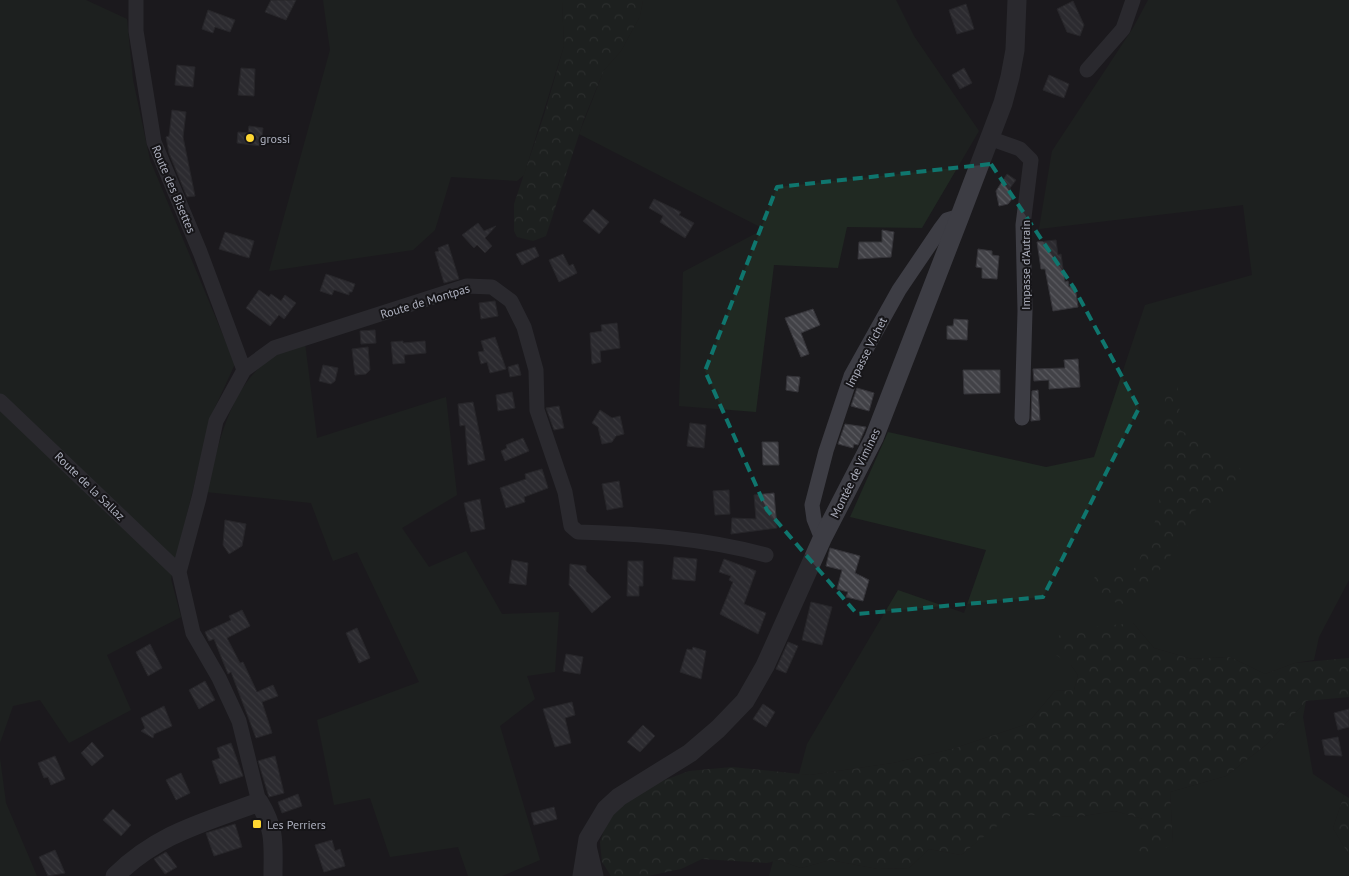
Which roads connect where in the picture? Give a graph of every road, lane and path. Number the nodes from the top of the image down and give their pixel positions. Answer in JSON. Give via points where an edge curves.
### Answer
{"nodes":[{"id":1,"x":136,"y":0,"type":"edge"},
{"id":2,"x":1018,"y":0,"type":"edge"},
{"id":3,"x":1133,"y":0,"type":"edge"},
{"id":4,"x":1087,"y":70,"type":"dead end"},
{"id":5,"x":989,"y":138,"type":"junction"},
{"id":6,"x":960,"y":216,"type":"junction"},
{"id":7,"x":244,"y":370,"type":"junction"},
{"id":8,"x":0,"y":401,"type":"edge"},
{"id":9,"x":1022,"y":418,"type":"dead end"},
{"id":10,"x":822,"y":539,"type":"junction"},
{"id":11,"x":766,"y":555,"type":"dead end"},
{"id":12,"x":179,"y":572,"type":"junction"},
{"id":13,"x":259,"y":802,"type":"junction"},
{"id":14,"x":588,"y":839,"type":"junction"},
{"id":15,"x":115,"y":876,"type":"edge"},
{"id":16,"x":273,"y":876,"type":"edge"},
{"id":17,"x":582,"y":876,"type":"edge"},
{"id":18,"x":596,"y":876,"type":"edge"}],
"edges":[{"from":1,"to":7,"type":"street","name":"Route des Bisettes","via":[[136,31],[154,142]]},
{"from":2,"to":5,"type":"street","name":"Montée de Vimines","via":[[1010,77]]},
{"from":3,"to":4,"type":"street","via":[[1123,29]]},
{"from":5,"to":6,"type":"street","name":"Montée de Vimines"},
{"from":5,"to":9,"type":"street","name":"Impasse d'Autrain","via":[[1020,150],[1031,160],[1023,225]]},
{"from":6,"to":10,"type":"street","name":"Montée de Vimines","via":[[874,438]]},
{"from":6,"to":10,"type":"street","name":"Impasse Vichet","via":[[947,220],[941,228],[899,290],[851,376],[812,505]]},
{"from":7,"to":11,"type":"street","name":"Route de Montpas","via":[[274,348],[324,331],[467,286],[492,287],[511,301],[524,327],[536,370],[537,410],[565,492],[571,526],[578,532],[710,541]]},
{"from":7,"to":12,"type":"street","name":"Route de Montpas","via":[[216,421],[200,498]]},
{"from":8,"to":12,"type":"street","name":"Route de la Sallaz"},
{"from":10,"to":14,"type":"street","name":"Montée de Vimines","via":[[765,666],[745,701],[690,754],[619,797],[597,820]]},
{"from":12,"to":13,"type":"street","via":[[193,633],[239,722]]},
{"from":13,"to":15,"type":"street","via":[[164,838]]},
{"from":13,"to":16,"type":"street","via":[[270,819]]},
{"from":14,"to":17,"type":"street","name":"Montée de Vimines"},
{"from":14,"to":18,"type":"street"}]}
